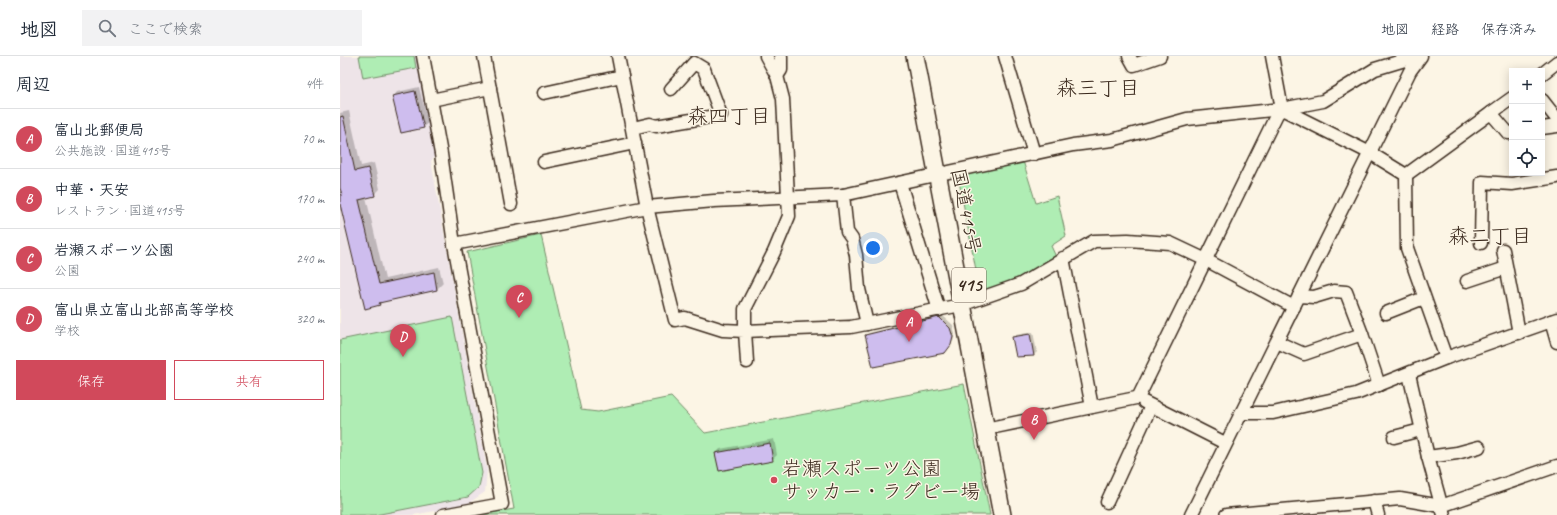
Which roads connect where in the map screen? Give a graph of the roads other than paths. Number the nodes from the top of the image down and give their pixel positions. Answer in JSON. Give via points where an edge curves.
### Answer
{"nodes":[{"id":1,"x":423,"y":56,"type":"edge"},
{"id":2,"x":484,"y":56,"type":"edge"},
{"id":3,"x":618,"y":56,"type":"edge"},
{"id":4,"x":766,"y":56,"type":"edge"},
{"id":5,"x":781,"y":56,"type":"edge"},
{"id":6,"x":915,"y":56,"type":"edge"},
{"id":7,"x":926,"y":56,"type":"edge"},
{"id":8,"x":1005,"y":56,"type":"edge"},
{"id":9,"x":1129,"y":56,"type":"edge"},
{"id":10,"x":1160,"y":56,"type":"edge"},
{"id":11,"x":1272,"y":56,"type":"edge"},
{"id":12,"x":1418,"y":56,"type":"edge"},
{"id":13,"x":1421,"y":56,"type":"edge"},
{"id":14,"x":692,"y":59,"type":"edge"},
{"id":15,"x":1389,"y":60,"type":"edge"},
{"id":16,"x":1557,"y":62,"type":"edge"},
{"id":17,"x":1545,"y":72,"type":"edge"},
{"id":18,"x":622,"y":76,"type":"junction"},
{"id":19,"x":777,"y":76,"type":"junction"},
{"id":20,"x":490,"y":88,"type":"junction"},
{"id":21,"x":671,"y":89,"type":"dead end"},
{"id":22,"x":544,"y":93,"type":"dead end"},
{"id":23,"x":431,"y":100,"type":"junction"},
{"id":24,"x":1509,"y":100,"type":"edge"},
{"id":25,"x":1545,"y":104,"type":"edge"},
{"id":26,"x":1282,"y":109,"type":"junction"},
{"id":27,"x":1491,"y":113,"type":"junction"},
{"id":28,"x":1557,"y":119,"type":"edge"},
{"id":29,"x":1557,"y":126,"type":"edge"},
{"id":30,"x":633,"y":128,"type":"junction"},
{"id":31,"x":1545,"y":128,"type":"edge"},
{"id":32,"x":1509,"y":133,"type":"edge"},
{"id":33,"x":635,"y":143,"type":"junction"},
{"id":34,"x":1370,"y":153,"type":"junction"},
{"id":35,"x":1034,"y":154,"type":"junction"},
{"id":36,"x":544,"y":162,"type":"dead end"},
{"id":37,"x":942,"y":174,"type":"junction"},
{"id":38,"x":1406,"y":175,"type":"junction"},
{"id":39,"x":1557,"y":177,"type":"edge"},
{"id":40,"x":900,"y":183,"type":"junction"},
{"id":41,"x":843,"y":195,"type":"junction"},
{"id":42,"x":788,"y":198,"type":"junction"},
{"id":43,"x":511,"y":204,"type":"dead end"},
{"id":44,"x":647,"y":207,"type":"junction"},
{"id":45,"x":1481,"y":243,"type":"dead end"},
{"id":46,"x":454,"y":244,"type":"junction"},
{"id":47,"x":1503,"y":250,"type":"dead end"},
{"id":48,"x":1063,"y":258,"type":"junction"},
{"id":49,"x":1206,"y":260,"type":"junction"},
{"id":50,"x":1506,"y":268,"type":"junction"},
{"id":51,"x":1467,"y":281,"type":"dead end"},
{"id":52,"x":1424,"y":298,"type":"junction"},
{"id":53,"x":1296,"y":302,"type":"junction"},
{"id":54,"x":967,"y":304,"type":"junction"},
{"id":55,"x":939,"y":310,"type":"junction"},
{"id":56,"x":1386,"y":313,"type":"dead end"},
{"id":57,"x":1554,"y":320,"type":"edge"},
{"id":58,"x":867,"y":324,"type":"junction"},
{"id":59,"x":745,"y":331,"type":"junction"},
{"id":60,"x":1519,"y":332,"type":"junction"},
{"id":61,"x":1362,"y":334,"type":"junction"},
{"id":62,"x":1277,"y":342,"type":"junction"},
{"id":63,"x":1557,"y":342,"type":"edge"},
{"id":64,"x":1446,"y":358,"type":"junction"},
{"id":65,"x":747,"y":362,"type":"dead end"},
{"id":66,"x":1409,"y":374,"type":"junction"},
{"id":67,"x":1379,"y":385,"type":"junction"},
{"id":68,"x":1136,"y":398,"type":"junction"},
{"id":69,"x":1151,"y":406,"type":"junction"},
{"id":70,"x":1092,"y":407,"type":"junction"},
{"id":71,"x":1241,"y":413,"type":"junction"},
{"id":72,"x":995,"y":427,"type":"junction"},
{"id":73,"x":1422,"y":430,"type":"junction"},
{"id":74,"x":1394,"y":437,"type":"dead end"},
{"id":75,"x":1225,"y":444,"type":"junction"},
{"id":76,"x":1479,"y":447,"type":"dead end"},
{"id":77,"x":1428,"y":457,"type":"junction"},
{"id":78,"x":1557,"y":466,"type":"edge"},
{"id":79,"x":1374,"y":501,"type":"junction"},
{"id":80,"x":1107,"y":502,"type":"dead end"},
{"id":81,"x":1442,"y":510,"type":"edge"},
{"id":82,"x":443,"y":515,"type":"edge"},
{"id":83,"x":1002,"y":515,"type":"edge"},
{"id":84,"x":1012,"y":515,"type":"edge"},
{"id":85,"x":1191,"y":515,"type":"edge"},
{"id":86,"x":1228,"y":515,"type":"edge"},
{"id":87,"x":1378,"y":515,"type":"edge"}],
"edges":[{"from":1,"to":23,"type":"street"},
{"from":2,"to":20,"type":"street"},
{"from":3,"to":18,"type":"street"},
{"from":4,"to":19,"type":"street"},
{"from":5,"to":19,"type":"street","via":[[781,70]]},
{"from":6,"to":37,"type":"highway","name":"国道415号","number":"415"},
{"from":7,"to":37,"type":"highway","name":"国道415号","number":"415"},
{"from":8,"to":35,"type":"street"},
{"from":9,"to":10,"type":"street","via":[[1134,65]]},
{"from":11,"to":26,"type":"street"},
{"from":12,"to":15,"type":"street"},
{"from":13,"to":34,"type":"street","via":[[1410,71]]},
{"from":14,"to":21,"type":"street"},
{"from":14,"to":30,"type":"street","via":[[704,69],[721,115]]},
{"from":15,"to":26,"type":"street","via":[[1323,101]]},
{"from":16,"to":17,"type":"street"},
{"from":18,"to":22,"type":"street"},
{"from":18,"to":30,"type":"street"},
{"from":19,"to":42,"type":"street","via":[[783,99]]},
{"from":20,"to":23,"type":"street"},
{"from":20,"to":43,"type":"street"},
{"from":23,"to":46,"type":"street"},
{"from":24,"to":27,"type":"street"},
{"from":25,"to":28,"type":"street"},
{"from":26,"to":34,"type":"street"},
{"from":26,"to":35,"type":"street","via":[[1187,120],[1112,140]]},
{"from":26,"to":49,"type":"street","via":[[1277,114]]},
{"from":27,"to":32,"type":"street"},
{"from":27,"to":38,"type":"street"},
{"from":29,"to":31,"type":"street"},
{"from":30,"to":33,"type":"street"},
{"from":33,"to":36,"type":"street"},
{"from":33,"to":44,"type":"street"},
{"from":34,"to":38,"type":"street"},
{"from":34,"to":53,"type":"street"},
{"from":35,"to":37,"type":"street"},
{"from":37,"to":40,"type":"street"},
{"from":37,"to":54,"type":"highway","name":"国道415号","number":"415"},
{"from":38,"to":52,"type":"street","via":[[1407,248]]},
{"from":39,"to":45,"type":"street","via":[[1512,184],[1482,182]]},
{"from":40,"to":41,"type":"street"},
{"from":40,"to":55,"type":"street"},
{"from":41,"to":42,"type":"street"},
{"from":41,"to":58,"type":"street","via":[[847,232],[852,239],[856,255],[859,288]]},
{"from":42,"to":44,"type":"street"},
{"from":42,"to":59,"type":"street","via":[[789,216],[774,252],[745,308]]},
{"from":44,"to":46,"type":"street"},
{"from":44,"to":59,"type":"street","via":[[675,320],[685,318],[723,330]]},
{"from":46,"to":82,"type":"street","via":[[502,504]]},
{"from":47,"to":50,"type":"street"},
{"from":48,"to":49,"type":"street","via":[[1094,241],[1128,240],[1170,243]]},
{"from":48,"to":54,"type":"street","via":[[1021,284]]},
{"from":48,"to":70,"type":"street"},
{"from":49,"to":53,"type":"street"},
{"from":49,"to":68,"type":"street"},
{"from":50,"to":51,"type":"street"},
{"from":50,"to":60,"type":"street"},
{"from":52,"to":56,"type":"street"},
{"from":52,"to":64,"type":"street"},
{"from":53,"to":61,"type":"street","via":[[1334,291],[1346,292]]},
{"from":53,"to":62,"type":"street"},
{"from":54,"to":55,"type":"street"},
{"from":54,"to":72,"type":"highway","name":"国道415号","number":"415"},
{"from":54,"to":83,"type":"highway","name":"国道415号","number":"415"},
{"from":55,"to":58,"type":"street"},
{"from":57,"to":60,"type":"street"},
{"from":57,"to":63,"type":"street"},
{"from":58,"to":59,"type":"street","via":[[851,327]]},
{"from":59,"to":65,"type":"street"},
{"from":60,"to":64,"type":"street"},
{"from":61,"to":62,"type":"street","via":[[1304,354]]},
{"from":61,"to":67,"type":"street"},
{"from":62,"to":71,"type":"street"},
{"from":64,"to":66,"type":"street"},
{"from":66,"to":67,"type":"street"},
{"from":66,"to":73,"type":"street"},
{"from":67,"to":71,"type":"street","via":[[1356,394],[1273,413]]},
{"from":68,"to":69,"type":"street"},
{"from":68,"to":70,"type":"street"},
{"from":69,"to":75,"type":"street"},
{"from":69,"to":80,"type":"street"},
{"from":70,"to":72,"type":"street"},
{"from":71,"to":75,"type":"street"},
{"from":72,"to":84,"type":"highway","name":"国道415号","number":"415"},
{"from":73,"to":74,"type":"street"},
{"from":73,"to":77,"type":"street"},
{"from":75,"to":85,"type":"street"},
{"from":76,"to":77,"type":"street"},
{"from":77,"to":81,"type":"street"},
{"from":78,"to":81,"type":"street"},
{"from":79,"to":81,"type":"street","via":[[1400,498]]},
{"from":79,"to":86,"type":"street"},
{"from":79,"to":87,"type":"street"}]}
